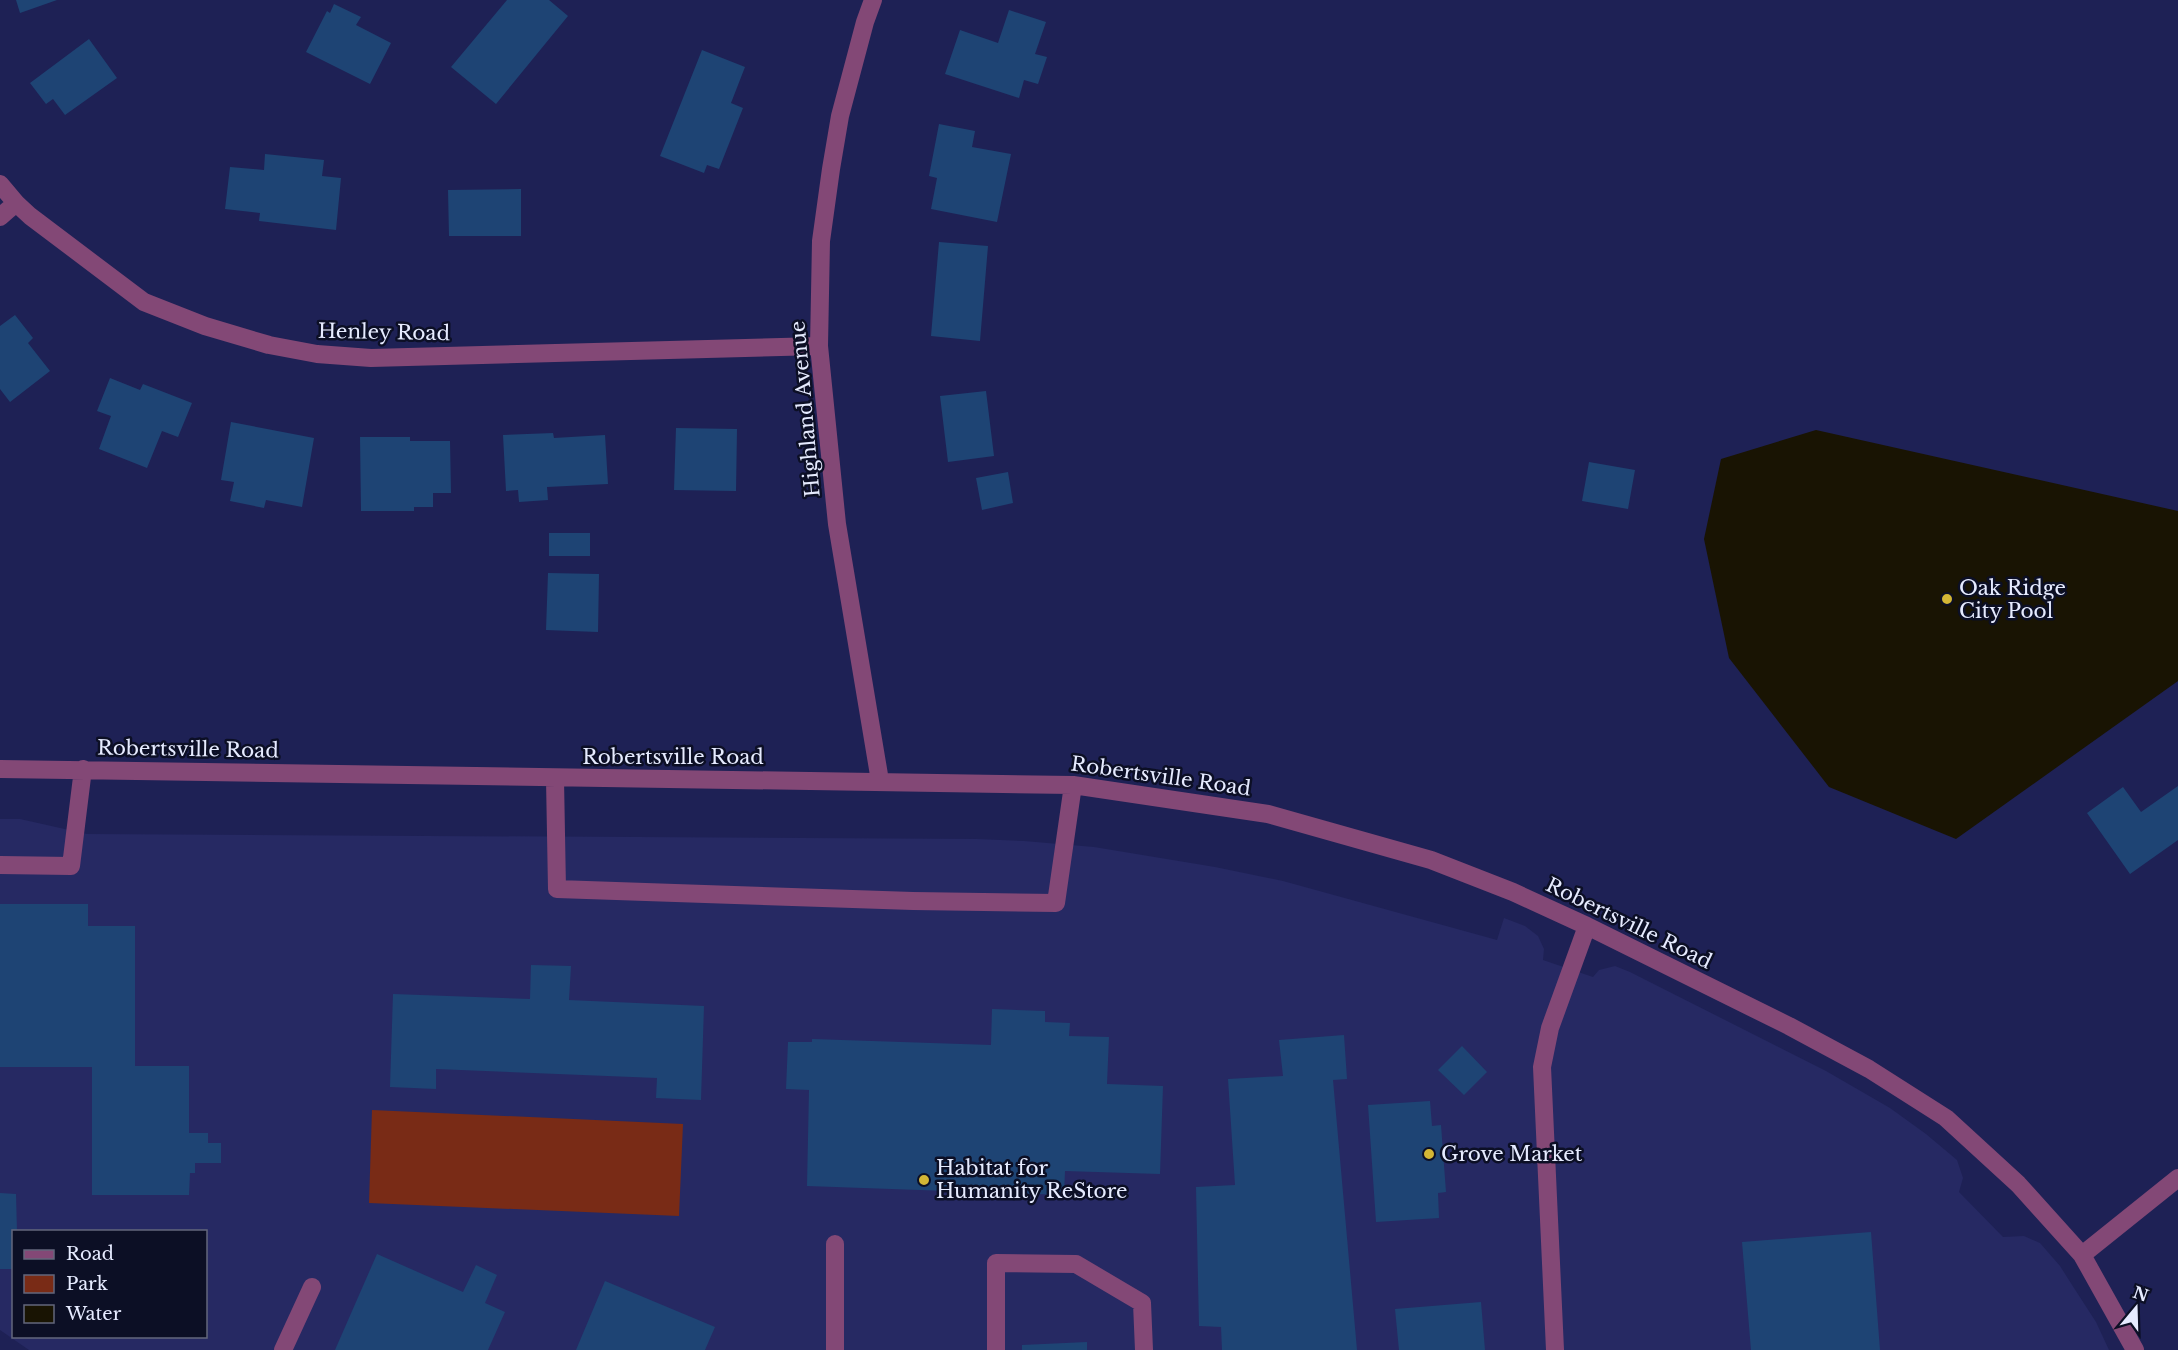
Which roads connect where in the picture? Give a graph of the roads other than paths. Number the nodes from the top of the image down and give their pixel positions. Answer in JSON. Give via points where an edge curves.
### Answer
{"nodes":[{"id":1,"x":873,"y":0,"type":"edge"},
{"id":2,"x":0,"y":184,"type":"edge"},
{"id":3,"x":16,"y":203,"type":"junction"},
{"id":4,"x":0,"y":217,"type":"edge"},
{"id":5,"x":819,"y":346,"type":"junction"},
{"id":6,"x":0,"y":769,"type":"edge"},
{"id":7,"x":83,"y":769,"type":"junction"},
{"id":8,"x":555,"y":779,"type":"junction"},
{"id":9,"x":880,"y":781,"type":"junction"},
{"id":10,"x":1073,"y":785,"type":"junction"},
{"id":11,"x":0,"y":865,"type":"edge"},
{"id":12,"x":1587,"y":926,"type":"junction"},
{"id":13,"x":2178,"y":1178,"type":"edge"},
{"id":14,"x":835,"y":1244,"type":"dead end"},
{"id":15,"x":2082,"y":1255,"type":"junction"},
{"id":16,"x":312,"y":1287,"type":"dead end"},
{"id":17,"x":283,"y":1350,"type":"edge"},
{"id":18,"x":835,"y":1350,"type":"edge"},
{"id":19,"x":996,"y":1350,"type":"edge"},
{"id":20,"x":1144,"y":1350,"type":"edge"},
{"id":21,"x":1555,"y":1350,"type":"edge"},
{"id":22,"x":2134,"y":1350,"type":"edge"}],
"edges":[{"from":1,"to":5,"type":"street","name":"Highland Avenue","via":[[840,116],[831,169],[821,241]]},
{"from":2,"to":3,"type":"street","name":"Henley Road"},
{"from":3,"to":4,"type":"street"},
{"from":3,"to":5,"type":"street","name":"Henley Road","via":[[144,302],[205,326],[317,354],[371,358]]},
{"from":5,"to":9,"type":"street","name":"Highland Avenue","via":[[837,524]]},
{"from":6,"to":7,"type":"street","name":"Robertsville Road"},
{"from":7,"to":8,"type":"street","name":"Robertsville Road"},
{"from":7,"to":11,"type":"street","via":[[71,866]]},
{"from":8,"to":9,"type":"street","name":"Robertsville Road"},
{"from":8,"to":10,"type":"street","via":[[557,889],[1056,903]]},
{"from":9,"to":10,"type":"street","name":"Robertsville Road"},
{"from":10,"to":12,"type":"street","name":"Robertsville Road","via":[[1268,814],[1431,860]]},
{"from":12,"to":15,"type":"street","name":"Robertsville Road","via":[[1789,1026],[1869,1069],[1946,1118],[2018,1184]]},
{"from":12,"to":21,"type":"street","via":[[1550,1028],[1542,1067]]},
{"from":13,"to":15,"type":"street"},
{"from":14,"to":18,"type":"street"},
{"from":15,"to":22,"type":"street","name":"Robertsville Road"},
{"from":16,"to":17,"type":"street"},
{"from":19,"to":20,"type":"street","via":[[996,1263],[1076,1264],[1142,1303]]}]}
